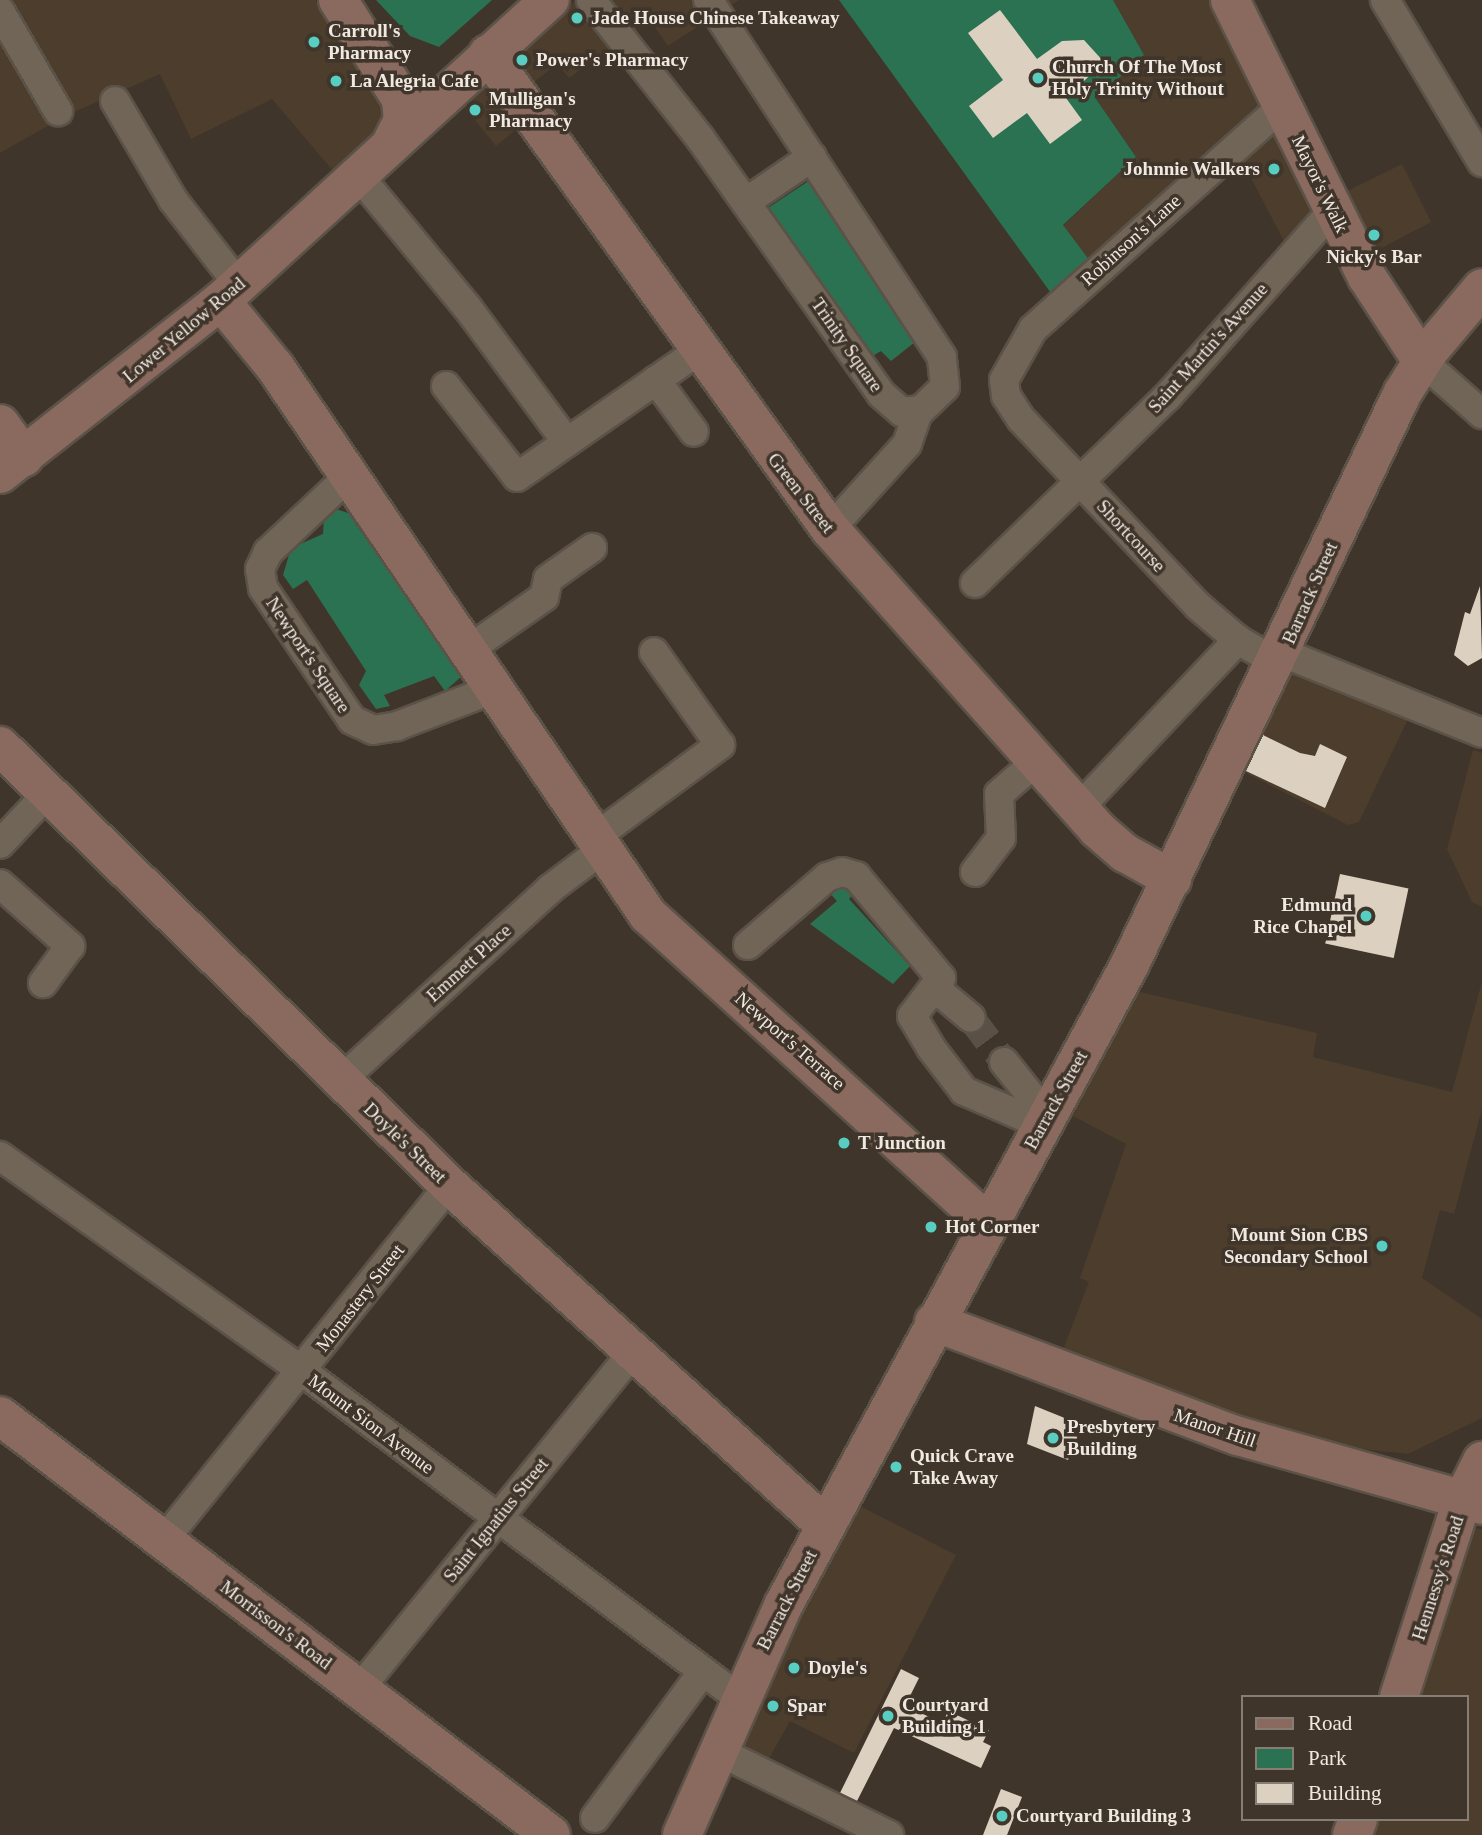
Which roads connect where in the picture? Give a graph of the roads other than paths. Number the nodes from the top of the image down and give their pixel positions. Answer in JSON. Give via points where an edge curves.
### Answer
{"nodes":[{"id":1,"x":338,"y":0,"type":"edge"},
{"id":2,"x":550,"y":0,"type":"edge"},
{"id":3,"x":591,"y":0,"type":"edge"},
{"id":4,"x":708,"y":0,"type":"edge"},
{"id":5,"x":1230,"y":0,"type":"edge"},
{"id":6,"x":1385,"y":0,"type":"edge"},
{"id":7,"x":0,"y":11,"type":"edge"},
{"id":8,"x":482,"y":60,"type":"junction"},
{"id":9,"x":380,"y":62,"type":"junction"},
{"id":10,"x":115,"y":101,"type":"dead end"},
{"id":11,"x":1282,"y":106,"type":"junction"},
{"id":12,"x":58,"y":111,"type":"dead end"},
{"id":13,"x":392,"y":142,"type":"junction"},
{"id":14,"x":812,"y":157,"type":"junction"},
{"id":15,"x":1482,"y":162,"type":"edge"},
{"id":16,"x":358,"y":175,"type":"junction"},
{"id":17,"x":746,"y":202,"type":"junction"},
{"id":18,"x":1333,"y":210,"type":"junction"},
{"id":19,"x":1482,"y":288,"type":"edge"},
{"id":20,"x":230,"y":293,"type":"junction"},
{"id":21,"x":698,"y":351,"type":"junction"},
{"id":22,"x":1422,"y":361,"type":"junction"},
{"id":23,"x":656,"y":380,"type":"junction"},
{"id":24,"x":446,"y":386,"type":"dead end"},
{"id":25,"x":1004,"y":390,"type":"joint"},
{"id":26,"x":919,"y":411,"type":"junction"},
{"id":27,"x":1482,"y":414,"type":"edge"},
{"id":28,"x":0,"y":424,"type":"edge"},
{"id":29,"x":694,"y":432,"type":"dead end"},
{"id":30,"x":567,"y":442,"type":"junction"},
{"id":31,"x":12,"y":465,"type":"edge"},
{"id":32,"x":349,"y":476,"type":"junction"},
{"id":33,"x":1080,"y":482,"type":"junction"},
{"id":34,"x":830,"y":529,"type":"junction"},
{"id":35,"x":592,"y":548,"type":"dead end"},
{"id":36,"x":975,"y":583,"type":"dead end"},
{"id":37,"x":1238,"y":640,"type":"junction"},
{"id":38,"x":468,"y":650,"type":"junction"},
{"id":39,"x":654,"y":652,"type":"dead end"},
{"id":40,"x":1280,"y":658,"type":"junction"},
{"id":41,"x":494,"y":689,"type":"junction"},
{"id":42,"x":1482,"y":733,"type":"edge"},
{"id":43,"x":0,"y":746,"type":"edge"},
{"id":44,"x":1036,"y":762,"type":"junction"},
{"id":45,"x":47,"y":794,"type":"junction"},
{"id":46,"x":1078,"y":809,"type":"junction"},
{"id":47,"x":0,"y":844,"type":"edge"},
{"id":48,"x":598,"y":844,"type":"junction"},
{"id":49,"x":975,"y":872,"type":"dead end"},
{"id":50,"x":1172,"y":879,"type":"junction"},
{"id":51,"x":0,"y":884,"type":"edge"},
{"id":52,"x":748,"y":945,"type":"dead end"},
{"id":53,"x":43,"y":983,"type":"dead end"},
{"id":54,"x":936,"y":989,"type":"junction"},
{"id":55,"x":971,"y":1018,"type":"tunnel mouth"},
{"id":56,"x":1004,"y":1062,"type":"tunnel mouth"},
{"id":57,"x":340,"y":1081,"type":"junction"},
{"id":58,"x":1047,"y":1117,"type":"junction"},
{"id":59,"x":0,"y":1156,"type":"edge"},
{"id":60,"x":449,"y":1185,"type":"junction"},
{"id":61,"x":988,"y":1223,"type":"junction"},
{"id":62,"x":934,"y":1322,"type":"junction"},
{"id":63,"x":632,"y":1353,"type":"junction"},
{"id":64,"x":302,"y":1371,"type":"junction"},
{"id":65,"x":0,"y":1416,"type":"edge"},
{"id":66,"x":1482,"y":1461,"type":"edge"},
{"id":67,"x":1472,"y":1503,"type":"edge"},
{"id":68,"x":497,"y":1520,"type":"junction"},
{"id":69,"x":825,"y":1525,"type":"junction"},
{"id":70,"x":164,"y":1540,"type":"junction"},
{"id":71,"x":701,"y":1674,"type":"junction"},
{"id":72,"x":360,"y":1688,"type":"junction"},
{"id":73,"x":1400,"y":1695,"type":"edge"},
{"id":74,"x":739,"y":1698,"type":"junction"},
{"id":75,"x":716,"y":1751,"type":"junction"},
{"id":76,"x":595,"y":1818,"type":"dead end"},
{"id":77,"x":543,"y":1833,"type":"edge"},
{"id":78,"x":681,"y":1835,"type":"edge"},
{"id":79,"x":889,"y":1835,"type":"edge"}],
"edges":[{"from":1,"to":9,"type":"street"},
{"from":2,"to":8,"type":"street","name":"Lower Yellow Road"},
{"from":3,"to":17,"type":"street","name":"Trinity Square"},
{"from":4,"to":14,"type":"street"},
{"from":5,"to":11,"type":"street","name":"Mayor's Walk"},
{"from":6,"to":15,"type":"street"},
{"from":7,"to":12,"type":"street"},
{"from":8,"to":9,"type":"street","via":[[448,79],[419,81]]},
{"from":8,"to":13,"type":"street","name":"Lower Yellow Road"},
{"from":8,"to":21,"type":"street","name":"Green Street"},
{"from":9,"to":13,"type":"street","via":[[403,106],[402,127]]},
{"from":10,"to":20,"type":"street"},
{"from":11,"to":18,"type":"street","name":"Mayor's Walk"},
{"from":11,"to":25,"type":"street","name":"Robinson's Lane","via":[[1032,329],[1007,366]]},
{"from":13,"to":16,"type":"street","name":"Lower Yellow Road"},
{"from":14,"to":17,"type":"street"},
{"from":14,"to":26,"type":"street","via":[[944,363],[942,392]]},
{"from":16,"to":20,"type":"street","name":"Lower Yellow Road"},
{"from":16,"to":30,"type":"street"},
{"from":17,"to":26,"type":"street","name":"Trinity Square","via":[[886,399],[902,412]]},
{"from":18,"to":22,"type":"street","name":"Mayor's Walk","via":[[1390,316]]},
{"from":18,"to":33,"type":"street","name":"Saint Martin's Avenue","via":[[1215,344]]},
{"from":19,"to":22,"type":"street","name":"Barrack Street"},
{"from":20,"to":31,"type":"street","name":"Lower Yellow Road"},
{"from":20,"to":32,"type":"street","via":[[266,356]]},
{"from":21,"to":23,"type":"street"},
{"from":21,"to":34,"type":"street","name":"Green Street"},
{"from":22,"to":27,"type":"street"},
{"from":22,"to":40,"type":"street","name":"Barrack Street","via":[[1377,445]]},
{"from":23,"to":29,"type":"street"},
{"from":23,"to":30,"type":"street"},
{"from":24,"to":30,"type":"street","via":[[517,477]]},
{"from":25,"to":33,"type":"street","name":"Shortcourse","via":[[1014,411]]},
{"from":26,"to":34,"type":"street","via":[[907,444]]},
{"from":28,"to":31,"type":"street"},
{"from":32,"to":38,"type":"street"},
{"from":32,"to":41,"type":"street","name":"Newport's Square","via":[[268,552],[260,569],[263,588],[352,720],[373,730],[397,726]]},
{"from":33,"to":36,"type":"street","name":"Saint Martin's Avenue"},
{"from":33,"to":37,"type":"street","name":"Shortcourse","via":[[1198,607]]},
{"from":34,"to":44,"type":"street","name":"Green Street"},
{"from":35,"to":38,"type":"street","via":[[548,579],[544,597]]},
{"from":37,"to":40,"type":"street","name":"Shortcourse"},
{"from":37,"to":46,"type":"street"},
{"from":38,"to":41,"type":"street"},
{"from":39,"to":48,"type":"street","name":"Emmett Place","via":[[720,746]]},
{"from":40,"to":42,"type":"street","name":"Shortcourse"},
{"from":40,"to":50,"type":"street","name":"Barrack Street"},
{"from":41,"to":48,"type":"street"},
{"from":43,"to":45,"type":"street","name":"Doyle's Street"},
{"from":44,"to":46,"type":"street","name":"Green Street"},
{"from":44,"to":49,"type":"street","via":[[999,794],[1001,838]]},
{"from":45,"to":47,"type":"street"},
{"from":45,"to":57,"type":"street","name":"Doyle's Street"},
{"from":46,"to":50,"type":"street","name":"Green Street","via":[[1114,845]]},
{"from":48,"to":57,"type":"street","name":"Emmett Place"},
{"from":48,"to":61,"type":"street","name":"Newport's Terrace","via":[[661,929]]},
{"from":50,"to":58,"type":"street","name":"Barrack Street"},
{"from":51,"to":53,"type":"street","via":[[70,946]]},
{"from":52,"to":54,"type":"street","via":[[827,877],[842,872],[856,876],[936,968],[941,978]]},
{"from":54,"to":55,"type":"street"},
{"from":54,"to":58,"type":"street","via":[[912,1016],[964,1091]]},
{"from":56,"to":58,"type":"street"},
{"from":57,"to":60,"type":"street","name":"Doyle's Street"},
{"from":58,"to":61,"type":"street","name":"Barrack Street"},
{"from":59,"to":64,"type":"street","name":"Mount Sion Avenue"},
{"from":60,"to":63,"type":"street","name":"Doyle's Street"},
{"from":60,"to":64,"type":"street","name":"Monastery Street"},
{"from":61,"to":62,"type":"street","name":"Barrack Street"},
{"from":62,"to":67,"type":"street","name":"Manor Hill","via":[[1174,1414]]},
{"from":62,"to":69,"type":"street","name":"Barrack Street"},
{"from":63,"to":68,"type":"street","name":"Saint Ignatius Street"},
{"from":63,"to":69,"type":"street","name":"Doyle's Street"},
{"from":64,"to":68,"type":"street","name":"Mount Sion Avenue"},
{"from":64,"to":70,"type":"street","name":"Monastery Street"},
{"from":65,"to":70,"type":"street","name":"Morrisson's Road"},
{"from":66,"to":67,"type":"street","name":"Hennessy's Road"},
{"from":67,"to":73,"type":"street","name":"Hennessy's Road"},
{"from":68,"to":71,"type":"street","name":"Mount Sion Avenue"},
{"from":68,"to":72,"type":"street","name":"Saint Ignatius Street"},
{"from":69,"to":74,"type":"street","name":"Barrack Street"},
{"from":70,"to":72,"type":"street","name":"Morrisson's Road"},
{"from":71,"to":74,"type":"street","name":"Mount Sion Avenue"},
{"from":71,"to":76,"type":"street"},
{"from":72,"to":77,"type":"street","name":"Morrisson's Road"},
{"from":74,"to":75,"type":"street","name":"Barrack Street"},
{"from":75,"to":78,"type":"street","name":"Barrack Street"},
{"from":75,"to":79,"type":"street"}]}
